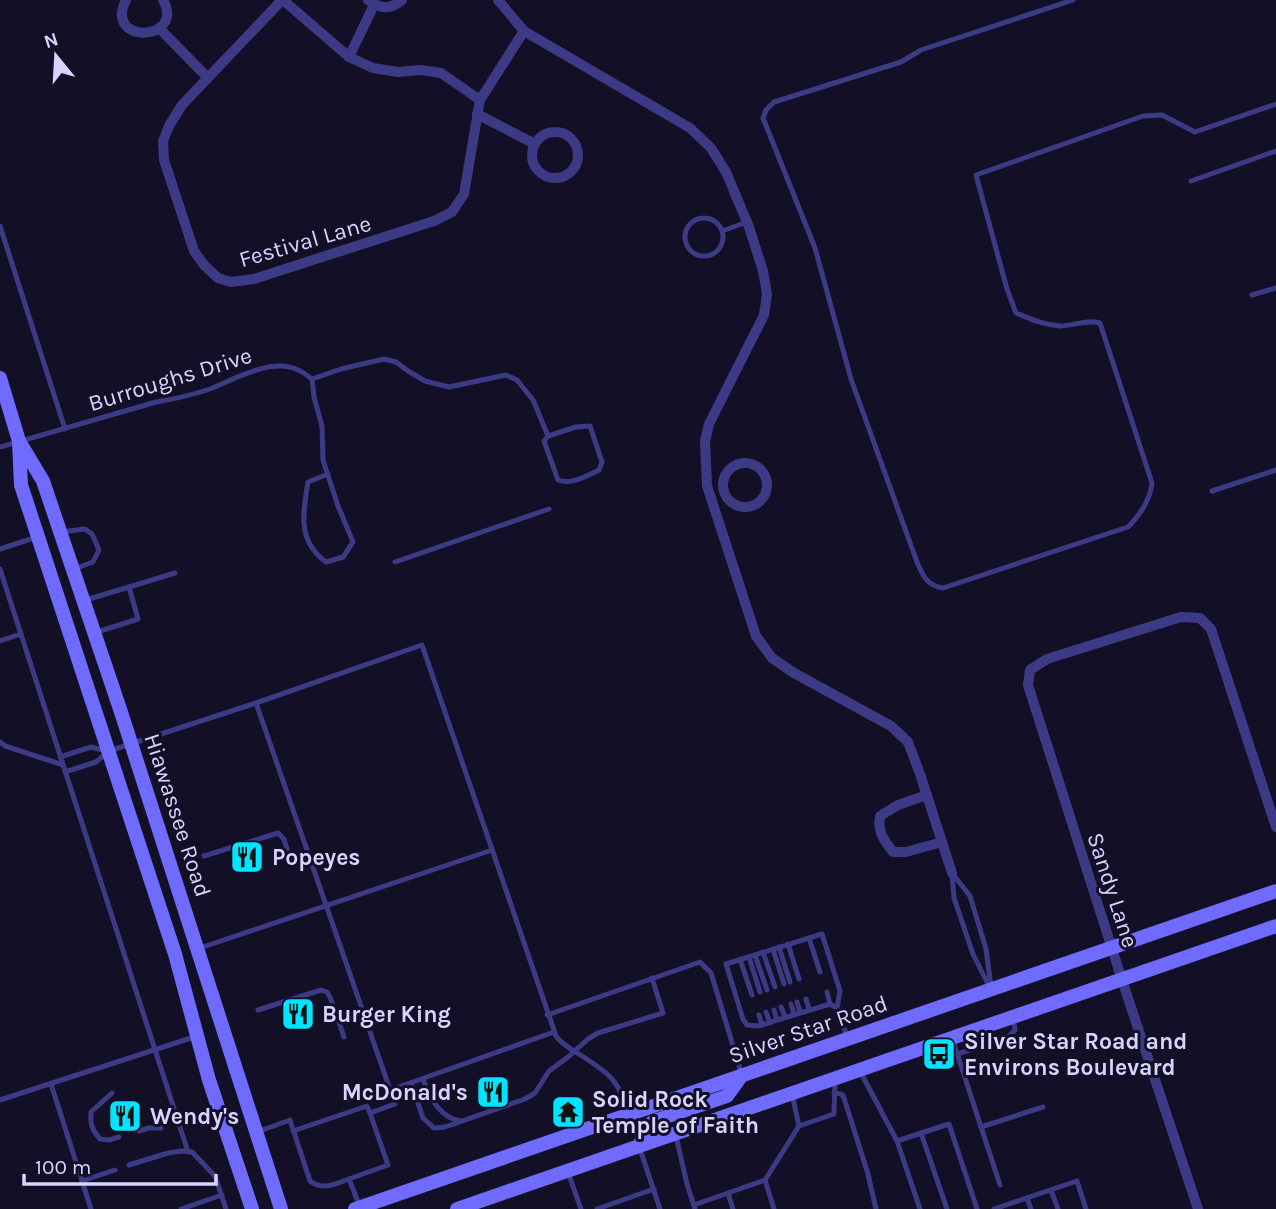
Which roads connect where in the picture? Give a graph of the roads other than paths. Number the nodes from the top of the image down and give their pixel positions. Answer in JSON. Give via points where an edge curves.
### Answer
{"nodes":[{"id":1,"x":126,"y":0,"type":"edge"},
{"id":2,"x":163,"y":0,"type":"edge"},
{"id":3,"x":282,"y":0,"type":"edge"},
{"id":4,"x":402,"y":0,"type":"edge"},
{"id":5,"x":498,"y":0,"type":"edge"},
{"id":6,"x":1073,"y":0,"type":"edge"},
{"id":7,"x":371,"y":2,"type":"edge"},
{"id":8,"x":159,"y":28,"type":"junction"},
{"id":9,"x":524,"y":31,"type":"junction"},
{"id":10,"x":349,"y":57,"type":"junction"},
{"id":11,"x":208,"y":78,"type":"junction"},
{"id":12,"x":480,"y":100,"type":"junction"},
{"id":13,"x":1276,"y":104,"type":"edge"},
{"id":14,"x":477,"y":114,"type":"junction"},
{"id":15,"x":535,"y":144,"type":"junction"},
{"id":16,"x":1276,"y":150,"type":"edge"},
{"id":17,"x":1191,"y":181,"type":"dead end"},
{"id":18,"x":747,"y":222,"type":"junction"},
{"id":19,"x":0,"y":226,"type":"edge"},
{"id":20,"x":722,"y":231,"type":"junction"},
{"id":21,"x":1276,"y":288,"type":"edge"},
{"id":22,"x":1252,"y":295,"type":"dead end"},
{"id":23,"x":0,"y":379,"type":"edge"},
{"id":24,"x":312,"y":379,"type":"junction"},
{"id":25,"x":65,"y":429,"type":"junction"},
{"id":26,"x":548,"y":436,"type":"junction"},
{"id":27,"x":19,"y":441,"type":"junction"},
{"id":28,"x":0,"y":447,"type":"edge"},
{"id":29,"x":1276,"y":470,"type":"edge"},
{"id":30,"x":328,"y":474,"type":"junction"},
{"id":31,"x":1213,"y":491,"type":"dead end"},
{"id":32,"x":725,"y":494,"type":"junction"},
{"id":33,"x":711,"y":498,"type":"junction"},
{"id":34,"x":549,"y":509,"type":"dead end"},
{"id":35,"x":61,"y":532,"type":"junction"},
{"id":36,"x":38,"y":537,"type":"junction"},
{"id":37,"x":0,"y":549,"type":"edge"},
{"id":38,"x":395,"y":562,"type":"dead end"},
{"id":39,"x":0,"y":569,"type":"edge"},
{"id":40,"x":73,"y":569,"type":"junction"},
{"id":41,"x":175,"y":573,"type":"dead end"},
{"id":42,"x":129,"y":587,"type":"junction"},
{"id":43,"x":83,"y":601,"type":"junction"},
{"id":44,"x":94,"y":633,"type":"junction"},
{"id":45,"x":21,"y":634,"type":"junction"},
{"id":46,"x":0,"y":641,"type":"edge"},
{"id":47,"x":257,"y":703,"type":"junction"},
{"id":48,"x":0,"y":742,"type":"edge"},
{"id":49,"x":131,"y":744,"type":"junction"},
{"id":50,"x":109,"y":751,"type":"junction"},
{"id":51,"x":60,"y":757,"type":"junction"},
{"id":52,"x":64,"y":769,"type":"junction"},
{"id":53,"x":927,"y":795,"type":"junction"},
{"id":54,"x":1276,"y":827,"type":"edge"},
{"id":55,"x":942,"y":842,"type":"junction"},
{"id":56,"x":492,"y":850,"type":"junction"},
{"id":57,"x":204,"y":856,"type":"dead end"},
{"id":58,"x":291,"y":863,"type":"dead end"},
{"id":59,"x":952,"y":873,"type":"junction"},
{"id":60,"x":1276,"y":891,"type":"edge"},
{"id":61,"x":327,"y":906,"type":"junction"},
{"id":62,"x":1276,"y":926,"type":"edge"},
{"id":63,"x":809,"y":938,"type":"junction"},
{"id":64,"x":788,"y":944,"type":"junction"},
{"id":65,"x":776,"y":948,"type":"junction"},
{"id":66,"x":1112,"y":948,"type":"junction"},
{"id":67,"x":197,"y":949,"type":"junction"},
{"id":68,"x":763,"y":952,"type":"junction"},
{"id":69,"x":752,"y":956,"type":"junction"},
{"id":70,"x":740,"y":959,"type":"junction"},
{"id":71,"x":820,"y":972,"type":"dead end"},
{"id":72,"x":652,"y":978,"type":"junction"},
{"id":73,"x":799,"y":979,"type":"dead end"},
{"id":74,"x":1122,"y":980,"type":"junction"},
{"id":75,"x":787,"y":983,"type":"dead end"},
{"id":76,"x":775,"y":987,"type":"dead end"},
{"id":77,"x":992,"y":989,"type":"junction"},
{"id":78,"x":763,"y":991,"type":"dead end"},
{"id":79,"x":827,"y":992,"type":"dead end"},
{"id":80,"x":752,"y":995,"type":"dead end"},
{"id":81,"x":806,"y":999,"type":"dead end"},
{"id":82,"x":794,"y":1003,"type":"dead end"},
{"id":83,"x":830,"y":1004,"type":"junction"},
{"id":84,"x":781,"y":1007,"type":"dead end"},
{"id":85,"x":837,"y":1008,"type":"junction"},
{"id":86,"x":809,"y":1009,"type":"junction"},
{"id":87,"x":258,"y":1010,"type":"dead end"},
{"id":88,"x":774,"y":1010,"type":"dead end"},
{"id":89,"x":766,"y":1012,"type":"dead end"},
{"id":90,"x":797,"y":1013,"type":"junction"},
{"id":91,"x":547,"y":1015,"type":"junction"},
{"id":92,"x":759,"y":1015,"type":"dead end"},
{"id":93,"x":785,"y":1017,"type":"junction"},
{"id":94,"x":1013,"y":1017,"type":"junction"},
{"id":95,"x":777,"y":1020,"type":"junction"},
{"id":96,"x":769,"y":1023,"type":"junction"},
{"id":97,"x":762,"y":1025,"type":"junction"},
{"id":98,"x":554,"y":1032,"type":"junction"},
{"id":99,"x":197,"y":1036,"type":"junction"},
{"id":100,"x":344,"y":1037,"type":"dead end"},
{"id":101,"x":952,"y":1038,"type":"junction"},
{"id":102,"x":848,"y":1039,"type":"junction"},
{"id":103,"x":155,"y":1050,"type":"junction"},
{"id":104,"x":573,"y":1051,"type":"junction"},
{"id":105,"x":957,"y":1054,"type":"junction"},
{"id":106,"x":859,"y":1070,"type":"junction"},
{"id":107,"x":742,"y":1075,"type":"junction"},
{"id":108,"x":423,"y":1079,"type":"junction"},
{"id":109,"x":411,"y":1083,"type":"junction"},
{"id":110,"x":51,"y":1084,"type":"junction"},
{"id":111,"x":834,"y":1085,"type":"junction"},
{"id":112,"x":390,"y":1090,"type":"junction"},
{"id":113,"x":112,"y":1093,"type":"dead end"},
{"id":114,"x":792,"y":1093,"type":"junction"},
{"id":115,"x":0,"y":1100,"type":"edge"},
{"id":116,"x":1043,"y":1107,"type":"dead end"},
{"id":117,"x":370,"y":1113,"type":"junction"},
{"id":118,"x":630,"y":1114,"type":"junction"},
{"id":119,"x":461,"y":1122,"type":"junction"},
{"id":120,"x":799,"y":1126,"type":"junction"},
{"id":121,"x":981,"y":1127,"type":"junction"},
{"id":122,"x":162,"y":1128,"type":"dead end"},
{"id":123,"x":293,"y":1130,"type":"junction"},
{"id":124,"x":139,"y":1131,"type":"dead end"},
{"id":125,"x":256,"y":1132,"type":"junction"},
{"id":126,"x":676,"y":1133,"type":"junction"},
{"id":127,"x":922,"y":1133,"type":"junction"},
{"id":128,"x":119,"y":1137,"type":"dead end"},
{"id":129,"x":897,"y":1141,"type":"junction"},
{"id":130,"x":639,"y":1146,"type":"junction"},
{"id":131,"x":188,"y":1152,"type":"junction"},
{"id":132,"x":129,"y":1165,"type":"dead end"},
{"id":133,"x":115,"y":1170,"type":"dead end"},
{"id":134,"x":568,"y":1171,"type":"junction"},
{"id":135,"x":349,"y":1179,"type":"junction"},
{"id":136,"x":765,"y":1180,"type":"junction"},
{"id":137,"x":82,"y":1181,"type":"junction"},
{"id":138,"x":1000,"y":1185,"type":"dead end"},
{"id":139,"x":654,"y":1189,"type":"junction"},
{"id":140,"x":1051,"y":1190,"type":"junction"},
{"id":141,"x":728,"y":1193,"type":"junction"},
{"id":142,"x":222,"y":1195,"type":"junction"},
{"id":143,"x":1027,"y":1198,"type":"junction"},
{"id":144,"x":695,"y":1207,"type":"edge"},
{"id":145,"x":357,"y":1208,"type":"edge"},
{"id":146,"x":1003,"y":1208,"type":"edge"},
{"id":147,"x":91,"y":1209,"type":"edge"},
{"id":148,"x":181,"y":1209,"type":"edge"},
{"id":149,"x":226,"y":1209,"type":"edge"},
{"id":150,"x":252,"y":1209,"type":"edge"},
{"id":151,"x":281,"y":1209,"type":"edge"},
{"id":152,"x":459,"y":1209,"type":"edge"},
{"id":153,"x":581,"y":1209,"type":"edge"},
{"id":154,"x":597,"y":1209,"type":"edge"},
{"id":155,"x":660,"y":1209,"type":"edge"},
{"id":156,"x":733,"y":1209,"type":"edge"},
{"id":157,"x":774,"y":1209,"type":"edge"},
{"id":158,"x":876,"y":1209,"type":"edge"},
{"id":159,"x":920,"y":1209,"type":"edge"},
{"id":160,"x":947,"y":1209,"type":"edge"},
{"id":161,"x":977,"y":1209,"type":"edge"},
{"id":162,"x":994,"y":1209,"type":"edge"},
{"id":163,"x":1031,"y":1209,"type":"edge"},
{"id":164,"x":1058,"y":1209,"type":"edge"},
{"id":165,"x":1086,"y":1209,"type":"edge"},
{"id":166,"x":1198,"y":1209,"type":"edge"}],
"edges":[{"from":1,"to":8,"type":"street","via":[[122,11],[128,27],[143,34]]},
{"from":2,"to":8,"type":"street","via":[[167,13]]},
{"from":3,"to":10,"type":"street"},
{"from":3,"to":11,"type":"street","name":"Festival Lane"},
{"from":4,"to":7,"type":"street","via":[[383,8]]},
{"from":5,"to":9,"type":"street"},
{"from":6,"to":13,"type":"lane","via":[[774,102],[763,118],[815,248],[851,379],[917,562],[925,580],[935,587],[1128,527],[1140,515],[1152,483],[1100,323],[1062,326],[1016,313],[976,175],[1143,116],[1162,115],[1195,132]]},
{"from":7,"to":10,"type":"street"},
{"from":8,"to":11,"type":"street"},
{"from":9,"to":12,"type":"street","name":"Festival Lane"},
{"from":9,"to":18,"type":"street","via":[[690,128],[711,148],[726,172]]},
{"from":10,"to":12,"type":"street","via":[[373,68],[441,73]]},
{"from":11,"to":14,"type":"street","name":"Festival Lane","via":[[169,126],[163,141],[164,160],[194,251],[218,278],[231,282],[254,279],[452,212],[464,194]]},
{"from":12,"to":14,"type":"street","name":"Festival Lane"},
{"from":14,"to":15,"type":"street"},
{"from":15,"to":15,"type":"street","via":[[533,162],[544,175],[562,177],[575,166],[577,148],[566,135],[548,133]]},
{"from":16,"to":17,"type":"lane"},
{"from":18,"to":20,"type":"lane"},
{"from":18,"to":33,"type":"street","via":[[767,294],[764,315],[709,424],[705,441]]},
{"from":19,"to":25,"type":"lane","name":"Burroughs Drive"},
{"from":20,"to":20,"type":"lane","via":[[712,220],[697,219],[686,229],[685,244],[695,255],[710,256],[721,246]]},
{"from":21,"to":22,"type":"lane"},
{"from":23,"to":27,"type":"main road","name":"Hiawassee Road"},
{"from":24,"to":25,"type":"lane","name":"Burroughs Drive","via":[[297,369],[274,366],[210,389]]},
{"from":24,"to":26,"type":"lane","via":[[384,359],[397,362],[425,381],[449,387],[506,375],[517,380],[533,400]]},
{"from":24,"to":30,"type":"lane"},
{"from":25,"to":27,"type":"lane","name":"Burroughs Drive"},
{"from":26,"to":26,"type":"lane","via":[[544,441],[558,480],[578,480],[599,470],[602,462],[590,426]]},
{"from":27,"to":28,"type":"lane","name":"Burroughs Drive"},
{"from":27,"to":35,"type":"main road","name":"Hiawassee Road","via":[[43,481]]},
{"from":27,"to":36,"type":"main road","name":"Hiawassee Road","via":[[21,485]]},
{"from":29,"to":31,"type":"lane"},
{"from":30,"to":30,"type":"lane","via":[[353,542],[343,557],[326,562],[315,554],[304,534],[303,514],[308,482]]},
{"from":32,"to":32,"type":"street","via":[[739,506],[753,505],[764,496],[764,475],[747,463],[733,467],[724,477]]},
{"from":32,"to":33,"type":"street"},
{"from":33,"to":53,"type":"street","via":[[756,636],[772,658],[793,673],[891,726],[908,742]]},
{"from":34,"to":38,"type":"lane"},
{"from":35,"to":40,"type":"main road","name":"Hiawassee Road"},
{"from":35,"to":40,"type":"lane","via":[[85,529],[99,550],[93,562]]},
{"from":36,"to":37,"type":"lane"},
{"from":36,"to":50,"type":"main road","name":"Hiawassee Road"},
{"from":39,"to":45,"type":"lane"},
{"from":40,"to":43,"type":"main road","name":"Hiawassee Road"},
{"from":41,"to":42,"type":"lane"},
{"from":42,"to":43,"type":"lane"},
{"from":42,"to":44,"type":"lane","via":[[138,619]]},
{"from":43,"to":44,"type":"main road","name":"Hiawassee Road"},
{"from":44,"to":49,"type":"main road","name":"Hiawassee Road"},
{"from":45,"to":46,"type":"lane"},
{"from":45,"to":51,"type":"lane"},
{"from":47,"to":49,"type":"lane"},
{"from":47,"to":56,"type":"lane","via":[[422,645]]},
{"from":47,"to":61,"type":"lane"},
{"from":48,"to":52,"type":"lane"},
{"from":49,"to":50,"type":"lane"},
{"from":49,"to":67,"type":"main road","name":"Hiawassee Road"},
{"from":50,"to":51,"type":"lane","via":[[91,747]]},
{"from":50,"to":52,"type":"lane","via":[[96,762]]},
{"from":50,"to":99,"type":"main road","name":"Hiawassee Road"},
{"from":51,"to":52,"type":"lane"},
{"from":52,"to":103,"type":"lane"},
{"from":53,"to":55,"type":"street"},
{"from":53,"to":55,"type":"street","via":[[880,816],[882,838],[893,852]]},
{"from":54,"to":66,"type":"street","name":"Sandy Lane","via":[[1211,629],[1200,618],[1181,617],[1047,659],[1030,670],[1028,685]]},
{"from":55,"to":59,"type":"street"},
{"from":56,"to":61,"type":"lane"},
{"from":56,"to":91,"type":"lane"},
{"from":57,"to":58,"type":"lane","via":[[275,833],[282,836]]},
{"from":59,"to":77,"type":"lane","via":[[954,898],[973,954]]},
{"from":59,"to":77,"type":"lane","via":[[970,896]]},
{"from":60,"to":66,"type":"main road","name":"Silver Star Road"},
{"from":61,"to":67,"type":"lane"},
{"from":61,"to":112,"type":"lane"},
{"from":62,"to":74,"type":"main road"},
{"from":63,"to":64,"type":"lane"},
{"from":63,"to":71,"type":"lane"},
{"from":63,"to":85,"type":"lane","via":[[822,934],[840,991]]},
{"from":64,"to":65,"type":"lane"},
{"from":64,"to":73,"type":"lane"},
{"from":65,"to":68,"type":"lane"},
{"from":65,"to":75,"type":"lane"},
{"from":66,"to":74,"type":"street","name":"Sandy Lane"},
{"from":66,"to":77,"type":"main road","name":"Silver Star Road"},
{"from":67,"to":125,"type":"main road","name":"Hiawassee Road"},
{"from":68,"to":69,"type":"lane"},
{"from":68,"to":76,"type":"lane"},
{"from":69,"to":70,"type":"lane"},
{"from":69,"to":78,"type":"lane"},
{"from":70,"to":80,"type":"lane"},
{"from":70,"to":97,"type":"lane","via":[[726,964],[743,1019],[747,1025]]},
{"from":72,"to":91,"type":"lane"},
{"from":72,"to":104,"type":"lane","via":[[663,1013],[592,1036]]},
{"from":72,"to":107,"type":"lane","via":[[700,962],[711,973]]},
{"from":74,"to":94,"type":"main road"},
{"from":74,"to":166,"type":"street","name":"Sandy Lane"},
{"from":77,"to":102,"type":"main road","name":"Silver Star Road"},
{"from":79,"to":83,"type":"lane"},
{"from":81,"to":86,"type":"lane"},
{"from":82,"to":90,"type":"lane"},
{"from":83,"to":85,"type":"lane"},
{"from":83,"to":86,"type":"lane"},
{"from":84,"to":93,"type":"lane"},
{"from":85,"to":102,"type":"lane"},
{"from":86,"to":90,"type":"lane"},
{"from":87,"to":100,"type":"lane","via":[[324,990]]},
{"from":88,"to":95,"type":"lane"},
{"from":89,"to":96,"type":"lane"},
{"from":90,"to":93,"type":"lane"},
{"from":91,"to":98,"type":"lane"},
{"from":92,"to":97,"type":"lane"},
{"from":93,"to":95,"type":"lane"},
{"from":94,"to":101,"type":"main road"},
{"from":94,"to":105,"type":"lane","via":[[1014,1030],[1007,1038]]},
{"from":95,"to":96,"type":"lane"},
{"from":96,"to":97,"type":"lane"},
{"from":98,"to":104,"type":"lane"},
{"from":98,"to":108,"type":"lane"},
{"from":99,"to":103,"type":"lane"},
{"from":99,"to":150,"type":"main road","name":"Hiawassee Road"},
{"from":101,"to":105,"type":"lane"},
{"from":101,"to":106,"type":"main road"},
{"from":102,"to":107,"type":"main road","name":"Silver Star Road"},
{"from":103,"to":110,"type":"lane"},
{"from":103,"to":131,"type":"lane"},
{"from":104,"to":118,"type":"lane","via":[[614,1079]]},
{"from":104,"to":119,"type":"lane","via":[[525,1100]]},
{"from":105,"to":121,"type":"lane"},
{"from":106,"to":111,"type":"main road"},
{"from":106,"to":129,"type":"lane"},
{"from":107,"to":118,"type":"main road","name":"Silver Star Road"},
{"from":107,"to":130,"type":"main road","via":[[727,1096],[654,1121]]},
{"from":108,"to":109,"type":"lane"},
{"from":108,"to":119,"type":"lane","via":[[432,1102],[447,1117]]},
{"from":109,"to":112,"type":"lane"},
{"from":109,"to":119,"type":"lane","via":[[430,1125],[438,1128]]},
{"from":110,"to":115,"type":"lane"},
{"from":110,"to":137,"type":"lane"},
{"from":111,"to":114,"type":"main road"},
{"from":111,"to":120,"type":"lane","via":[[834,1114]]},
{"from":111,"to":158,"type":"lane","via":[[842,1095],[869,1174]]},
{"from":112,"to":117,"type":"lane","via":[[395,1104]]},
{"from":113,"to":128,"type":"lane","via":[[90,1112],[90,1122],[100,1139]]},
{"from":114,"to":120,"type":"lane"},
{"from":114,"to":126,"type":"main road"},
{"from":116,"to":121,"type":"lane"},
{"from":117,"to":123,"type":"lane","via":[[367,1106]]},
{"from":117,"to":135,"type":"lane","via":[[388,1165]]},
{"from":118,"to":145,"type":"main road","name":"Silver Star Road"},
{"from":120,"to":136,"type":"lane"},
{"from":121,"to":138,"type":"lane"},
{"from":122,"to":124,"type":"lane"},
{"from":123,"to":125,"type":"lane","via":[[290,1120]]},
{"from":123,"to":135,"type":"lane","via":[[313,1184],[327,1187]]},
{"from":125,"to":151,"type":"main road","name":"Hiawassee Road"},
{"from":126,"to":130,"type":"main road"},
{"from":126,"to":144,"type":"lane"},
{"from":127,"to":129,"type":"lane"},
{"from":127,"to":160,"type":"lane"},
{"from":127,"to":161,"type":"lane","via":[[949,1124]]},
{"from":129,"to":159,"type":"lane"},
{"from":130,"to":134,"type":"main road"},
{"from":130,"to":139,"type":"lane"},
{"from":131,"to":132,"type":"lane"},
{"from":131,"to":142,"type":"lane","via":[[215,1176]]},
{"from":133,"to":137,"type":"lane"},
{"from":134,"to":152,"type":"main road"},
{"from":134,"to":153,"type":"lane"},
{"from":135,"to":145,"type":"lane"},
{"from":136,"to":141,"type":"lane"},
{"from":136,"to":157,"type":"lane"},
{"from":137,"to":147,"type":"lane"},
{"from":139,"to":154,"type":"lane"},
{"from":139,"to":155,"type":"lane"},
{"from":140,"to":143,"type":"lane"},
{"from":140,"to":164,"type":"lane"},
{"from":140,"to":165,"type":"lane","via":[[1077,1181]]},
{"from":141,"to":144,"type":"lane"},
{"from":141,"to":156,"type":"lane"},
{"from":142,"to":148,"type":"lane"},
{"from":142,"to":149,"type":"lane"},
{"from":143,"to":146,"type":"lane"},
{"from":143,"to":163,"type":"lane"},
{"from":146,"to":162,"type":"lane"}]}
